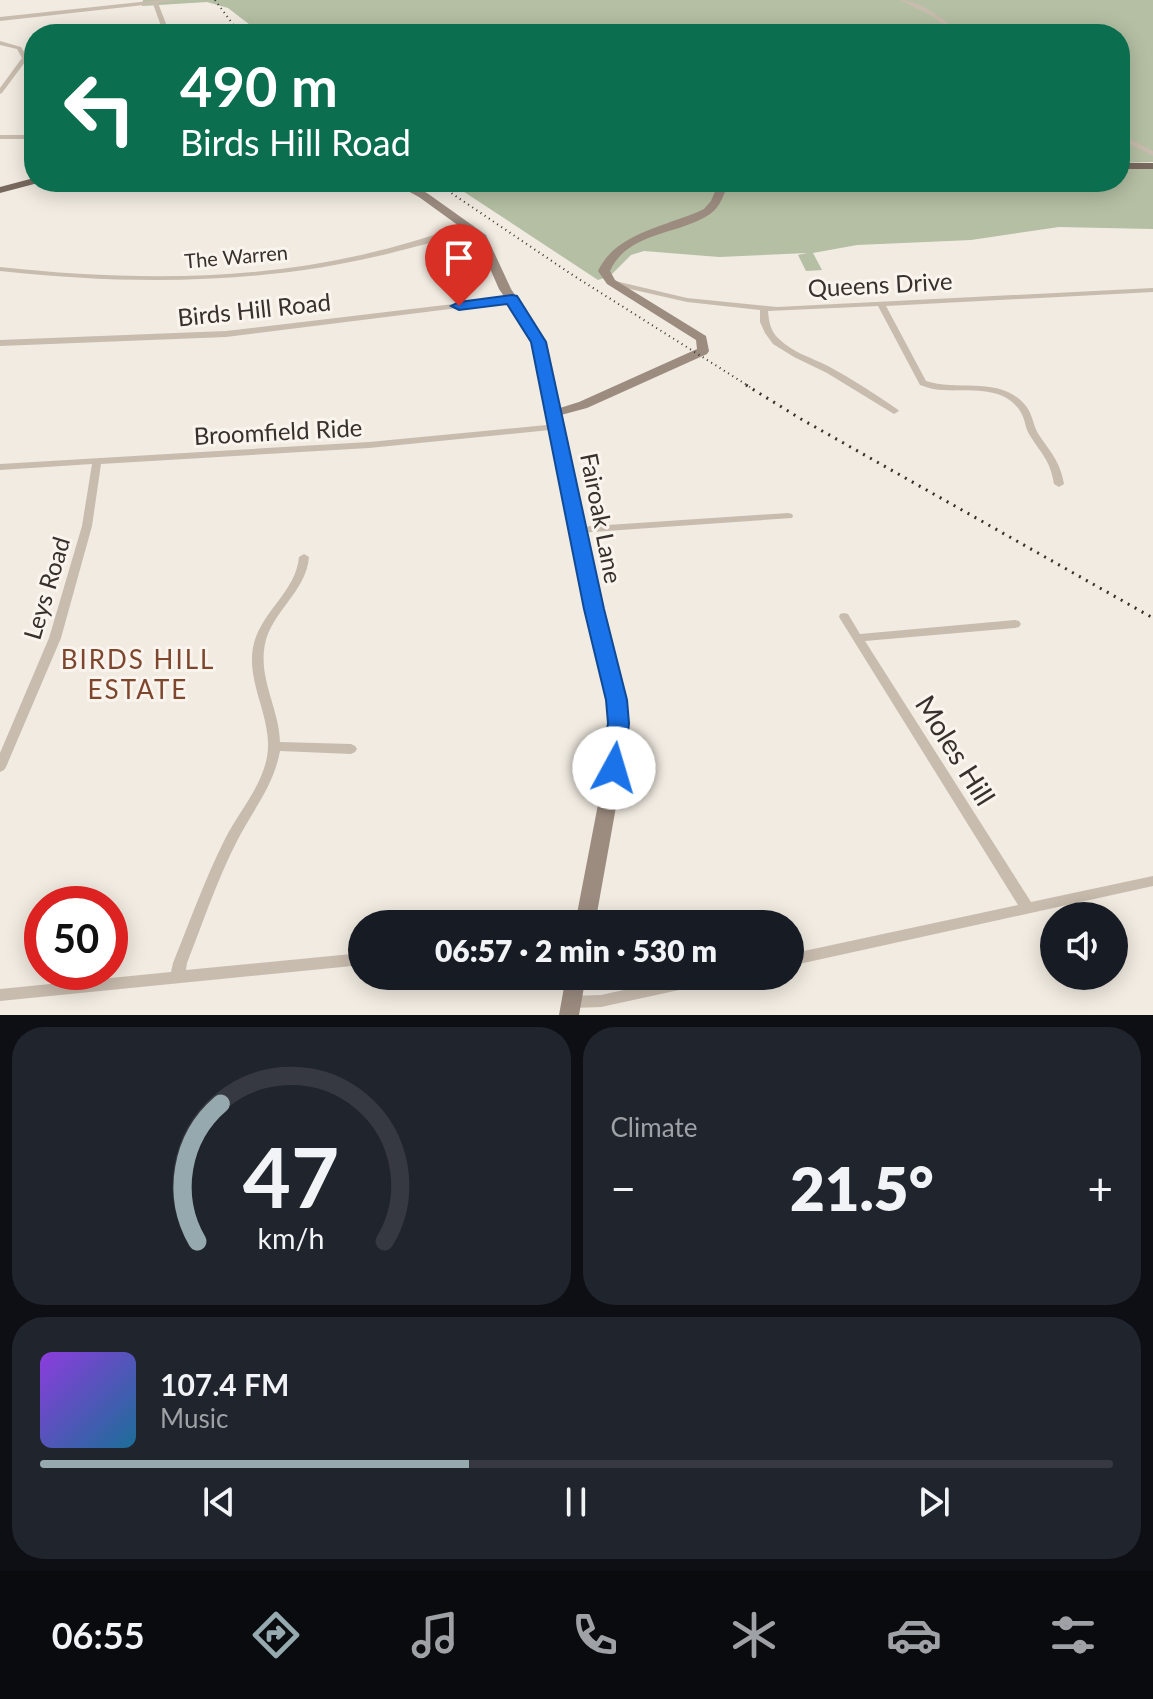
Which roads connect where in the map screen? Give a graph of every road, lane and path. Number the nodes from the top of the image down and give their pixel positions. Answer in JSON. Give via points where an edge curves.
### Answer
{"nodes":[{"id":1,"x":174,"y":0,"type":"edge"},
{"id":2,"x":903,"y":0,"type":"edge"},
{"id":3,"x":61,"y":2,"type":"edge"},
{"id":4,"x":155,"y":3,"type":"junction"},
{"id":5,"x":58,"y":12,"type":"junction"},
{"id":6,"x":0,"y":19,"type":"edge"},
{"id":7,"x":163,"y":24,"type":"edge"},
{"id":8,"x":946,"y":24,"type":"edge"},
{"id":9,"x":0,"y":43,"type":"edge"},
{"id":10,"x":24,"y":56,"type":"edge"},
{"id":11,"x":24,"y":59,"type":"edge"},
{"id":12,"x":0,"y":92,"type":"edge"},
{"id":13,"x":0,"y":137,"type":"edge"},
{"id":14,"x":24,"y":137,"type":"edge"},
{"id":15,"x":1130,"y":141,"type":"edge"},
{"id":16,"x":1153,"y":154,"type":"edge"},
{"id":17,"x":1130,"y":166,"type":"edge"},
{"id":18,"x":1153,"y":166,"type":"edge"},
{"id":19,"x":24,"y":184,"type":"edge"},
{"id":20,"x":0,"y":190,"type":"edge"},
{"id":21,"x":417,"y":192,"type":"edge"},
{"id":22,"x":720,"y":192,"type":"edge"},
{"id":23,"x":470,"y":226,"type":"junction"},
{"id":24,"x":0,"y":269,"type":"edge"},
{"id":25,"x":611,"y":282,"type":"junction"},
{"id":26,"x":1153,"y":290,"type":"edge"},
{"id":27,"x":512,"y":299,"type":"junction"},
{"id":28,"x":881,"y":305,"type":"junction"},
{"id":29,"x":764,"y":308,"type":"junction"},
{"id":30,"x":0,"y":343,"type":"edge"},
{"id":31,"x":894,"y":411,"type":"dead end"},
{"id":32,"x":556,"y":420,"type":"junction"},
{"id":33,"x":97,"y":461,"type":"junction"},
{"id":34,"x":0,"y":467,"type":"edge"},
{"id":35,"x":1059,"y":484,"type":"dead end"},
{"id":36,"x":788,"y":516,"type":"dead end"},
{"id":37,"x":578,"y":530,"type":"junction"},
{"id":38,"x":304,"y":557,"type":"dead end"},
{"id":39,"x":844,"y":617,"type":"dead end"},
{"id":40,"x":1015,"y":624,"type":"dead end"},
{"id":41,"x":857,"y":638,"type":"junction"},
{"id":42,"x":275,"y":746,"type":"junction"},
{"id":43,"x":351,"y":749,"type":"dead end"},
{"id":44,"x":0,"y":767,"type":"edge"},
{"id":45,"x":1153,"y":881,"type":"edge"},
{"id":46,"x":1027,"y":908,"type":"junction"},
{"id":47,"x":588,"y":910,"type":"edge"},
{"id":48,"x":804,"y":957,"type":"edge"},
{"id":49,"x":348,"y":960,"type":"edge"},
{"id":50,"x":177,"y":978,"type":"junction"},
{"id":51,"x":652,"y":990,"type":"edge"},
{"id":52,"x":0,"y":995,"type":"edge"},
{"id":53,"x":570,"y":1009,"type":"edge"}],
"edges":[{"from":1,"to":4,"type":"street"},
{"from":2,"to":8,"type":"street"},
{"from":3,"to":5,"type":"street"},
{"from":4,"to":5,"type":"street"},
{"from":4,"to":7,"type":"street"},
{"from":5,"to":6,"type":"street"},
{"from":9,"to":10,"type":"street","via":[[19,48]]},
{"from":11,"to":12,"type":"street"},
{"from":13,"to":14,"type":"street"},
{"from":15,"to":16,"type":"street"},
{"from":17,"to":18,"type":"main road"},
{"from":19,"to":20,"type":"main road"},
{"from":21,"to":23,"type":"main road","name":"Fairoak Lane"},
{"from":22,"to":25,"type":"main road","via":[[708,211],[631,243],[611,258],[604,271]]},
{"from":23,"to":24,"type":"street","name":"The Warren","via":[[381,255],[231,276],[87,278]]},
{"from":23,"to":27,"type":"main road","name":"Fairoak Lane","via":[[482,237]]},
{"from":25,"to":29,"type":"street","name":"Queens Drive","via":[[687,300]]},
{"from":25,"to":32,"type":"main road","via":[[702,339],[705,347]]},
{"from":26,"to":28,"type":"street","name":"Queens Drive"},
{"from":27,"to":30,"type":"street","name":"Birds Hill Road","via":[[226,334]]},
{"from":27,"to":32,"type":"main road","name":"Fairoak Lane","via":[[539,342]]},
{"from":28,"to":29,"type":"street","name":"Queens Drive"},
{"from":28,"to":35,"type":"street","via":[[923,383],[988,389],[1023,407],[1034,436],[1057,466]]},
{"from":29,"to":31,"type":"street","via":[[764,323],[780,346]]},
{"from":32,"to":33,"type":"street","name":"Broomfield Ride","via":[[399,443]]},
{"from":32,"to":37,"type":"main road","name":"Fairoak Lane"},
{"from":33,"to":34,"type":"street","name":"Broomfield Ride"},
{"from":33,"to":44,"type":"street","name":"Leys Road","via":[[87,526],[55,638]]},
{"from":36,"to":37,"type":"street"},
{"from":37,"to":47,"type":"main road","name":"Fairoak Lane","via":[[618,723]]},
{"from":38,"to":42,"type":"street","via":[[304,573],[270,620],[257,655]]},
{"from":39,"to":41,"type":"street","name":"Moles Hill"},
{"from":40,"to":41,"type":"street"},
{"from":41,"to":46,"type":"street","name":"Moles Hill"},
{"from":42,"to":43,"type":"street"},
{"from":42,"to":50,"type":"street","via":[[266,780],[225,854]]},
{"from":45,"to":46,"type":"street"},
{"from":46,"to":48,"type":"street"},
{"from":49,"to":50,"type":"street"},
{"from":50,"to":52,"type":"street"},
{"from":51,"to":53,"type":"street"}]}
